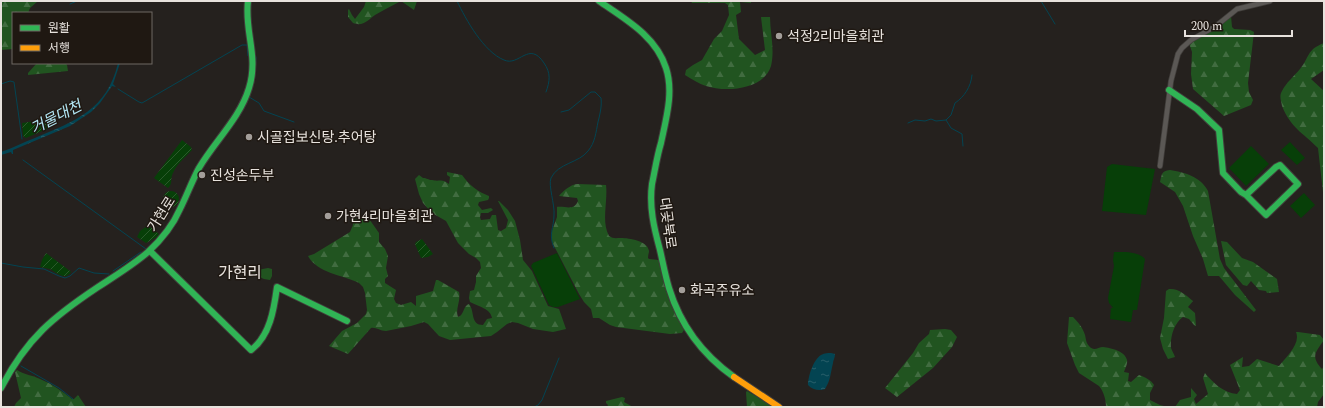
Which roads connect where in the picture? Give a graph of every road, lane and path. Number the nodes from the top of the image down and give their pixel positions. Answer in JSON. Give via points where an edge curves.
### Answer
{"nodes":[{"id":1,"x":248,"y":1,"type":"edge"},
{"id":2,"x":600,"y":1,"type":"edge"},
{"id":3,"x":1270,"y":1,"type":"edge"},
{"id":4,"x":1169,"y":90,"type":"junction"},
{"id":5,"x":1160,"y":166,"type":"dead end"},
{"id":6,"x":1246,"y":195,"type":"junction"},
{"id":7,"x":150,"y":251,"type":"junction"},
{"id":8,"x":347,"y":321,"type":"dead end"},
{"id":9,"x":1,"y":388,"type":"edge"},
{"id":10,"x":779,"y":407,"type":"edge"}],
"edges":[{"from":1,"to":7,"type":"street","name":"가현로","via":[[253,61],[245,101],[203,162],[172,224]]},
{"from":2,"to":10,"type":"street","name":"대곶북로","via":[[655,45],[670,79],[670,99],[651,200],[663,267],[675,305],[690,332],[719,366],[743,385]]},
{"from":3,"to":4,"type":"street","via":[[1237,9],[1216,26],[1186,44],[1178,54]]},
{"from":4,"to":5,"type":"street"},
{"from":4,"to":6,"type":"street","via":[[1197,109],[1219,130],[1223,173]]},
{"from":6,"to":6,"type":"street","via":[[1266,214],[1298,184],[1282,166],[1278,165]]},
{"from":7,"to":8,"type":"street","via":[[251,350],[257,347],[267,330],[275,306],[277,287]]},
{"from":7,"to":9,"type":"street","name":"가현로","via":[[45,326],[18,357]]}]}
